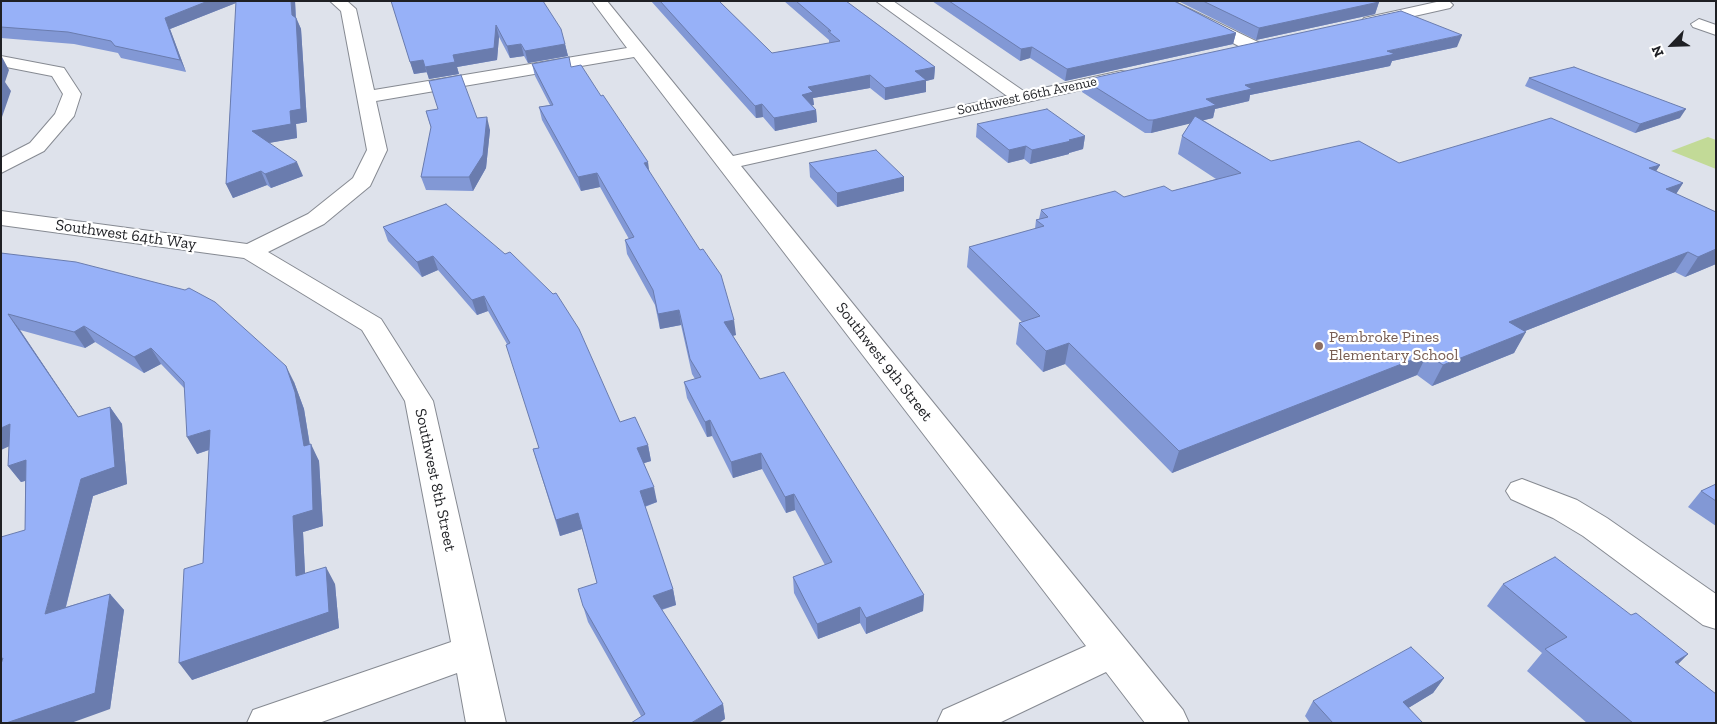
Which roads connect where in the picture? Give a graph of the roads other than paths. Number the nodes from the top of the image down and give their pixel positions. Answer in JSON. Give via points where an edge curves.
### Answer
{"nodes":[{"id":1,"x":336,"y":1,"type":"edge"},
{"id":2,"x":599,"y":1,"type":"edge"},
{"id":3,"x":883,"y":1,"type":"edge"},
{"id":4,"x":1160,"y":1,"type":"edge"},
{"id":5,"x":1445,"y":5,"type":"dead end"},
{"id":6,"x":1699,"y":24,"type":"dead end"},
{"id":7,"x":1349,"y":26,"type":"edge"},
{"id":8,"x":1716,"y":30,"type":"edge"},
{"id":9,"x":1273,"y":42,"type":"edge"},
{"id":10,"x":1254,"y":47,"type":"junction"},
{"id":11,"x":638,"y":52,"type":"junction"},
{"id":12,"x":1225,"y":53,"type":"edge"},
{"id":13,"x":1,"y":61,"type":"edge"},
{"id":14,"x":1138,"y":72,"type":"edge"},
{"id":15,"x":367,"y":97,"type":"junction"},
{"id":16,"x":1022,"y":98,"type":"junction"},
{"id":17,"x":727,"y":163,"type":"junction"},
{"id":18,"x":1,"y":167,"type":"edge"},
{"id":19,"x":1,"y":218,"type":"edge"},
{"id":20,"x":250,"y":252,"type":"junction"},
{"id":21,"x":1522,"y":491,"type":"dead end"},
{"id":22,"x":1716,"y":614,"type":"edge"},
{"id":23,"x":472,"y":651,"type":"junction"},
{"id":24,"x":1112,"y":651,"type":"junction"},
{"id":25,"x":267,"y":723,"type":"edge"},
{"id":26,"x":486,"y":723,"type":"edge"},
{"id":27,"x":957,"y":723,"type":"edge"},
{"id":28,"x":1170,"y":723,"type":"edge"}],
"edges":[{"from":1,"to":15,"type":"street","via":[[348,9]]},
{"from":2,"to":11,"type":"street","name":"Southwest 9th Street"},
{"from":3,"to":16,"type":"street"},
{"from":4,"to":10,"type":"street"},
{"from":5,"to":7,"type":"street"},
{"from":6,"to":8,"type":"street"},
{"from":9,"to":10,"type":"street"},
{"from":10,"to":12,"type":"street"},
{"from":11,"to":15,"type":"street"},
{"from":11,"to":17,"type":"street","name":"Southwest 9th Street"},
{"from":13,"to":18,"type":"street","via":[[58,72],[72,94],[64,116],[37,147]]},
{"from":14,"to":16,"type":"street","name":"Southwest 66th Avenue"},
{"from":15,"to":20,"type":"street","via":[[377,150],[362,181],[316,219]]},
{"from":16,"to":17,"type":"street","name":"Southwest 66th Avenue"},
{"from":17,"to":24,"type":"street","name":"Southwest 9th Street"},
{"from":19,"to":20,"type":"street","name":"Southwest 64th Way"},
{"from":20,"to":23,"type":"street","name":"Southwest 8th Street","via":[[372,325],[419,401]]},
{"from":21,"to":22,"type":"street","via":[[1565,509],[1595,528]]},
{"from":23,"to":25,"type":"street"},
{"from":23,"to":26,"type":"street","name":"Southwest 8th Street"},
{"from":24,"to":27,"type":"street"},
{"from":24,"to":28,"type":"street","name":"Southwest 9th Street"}]}
